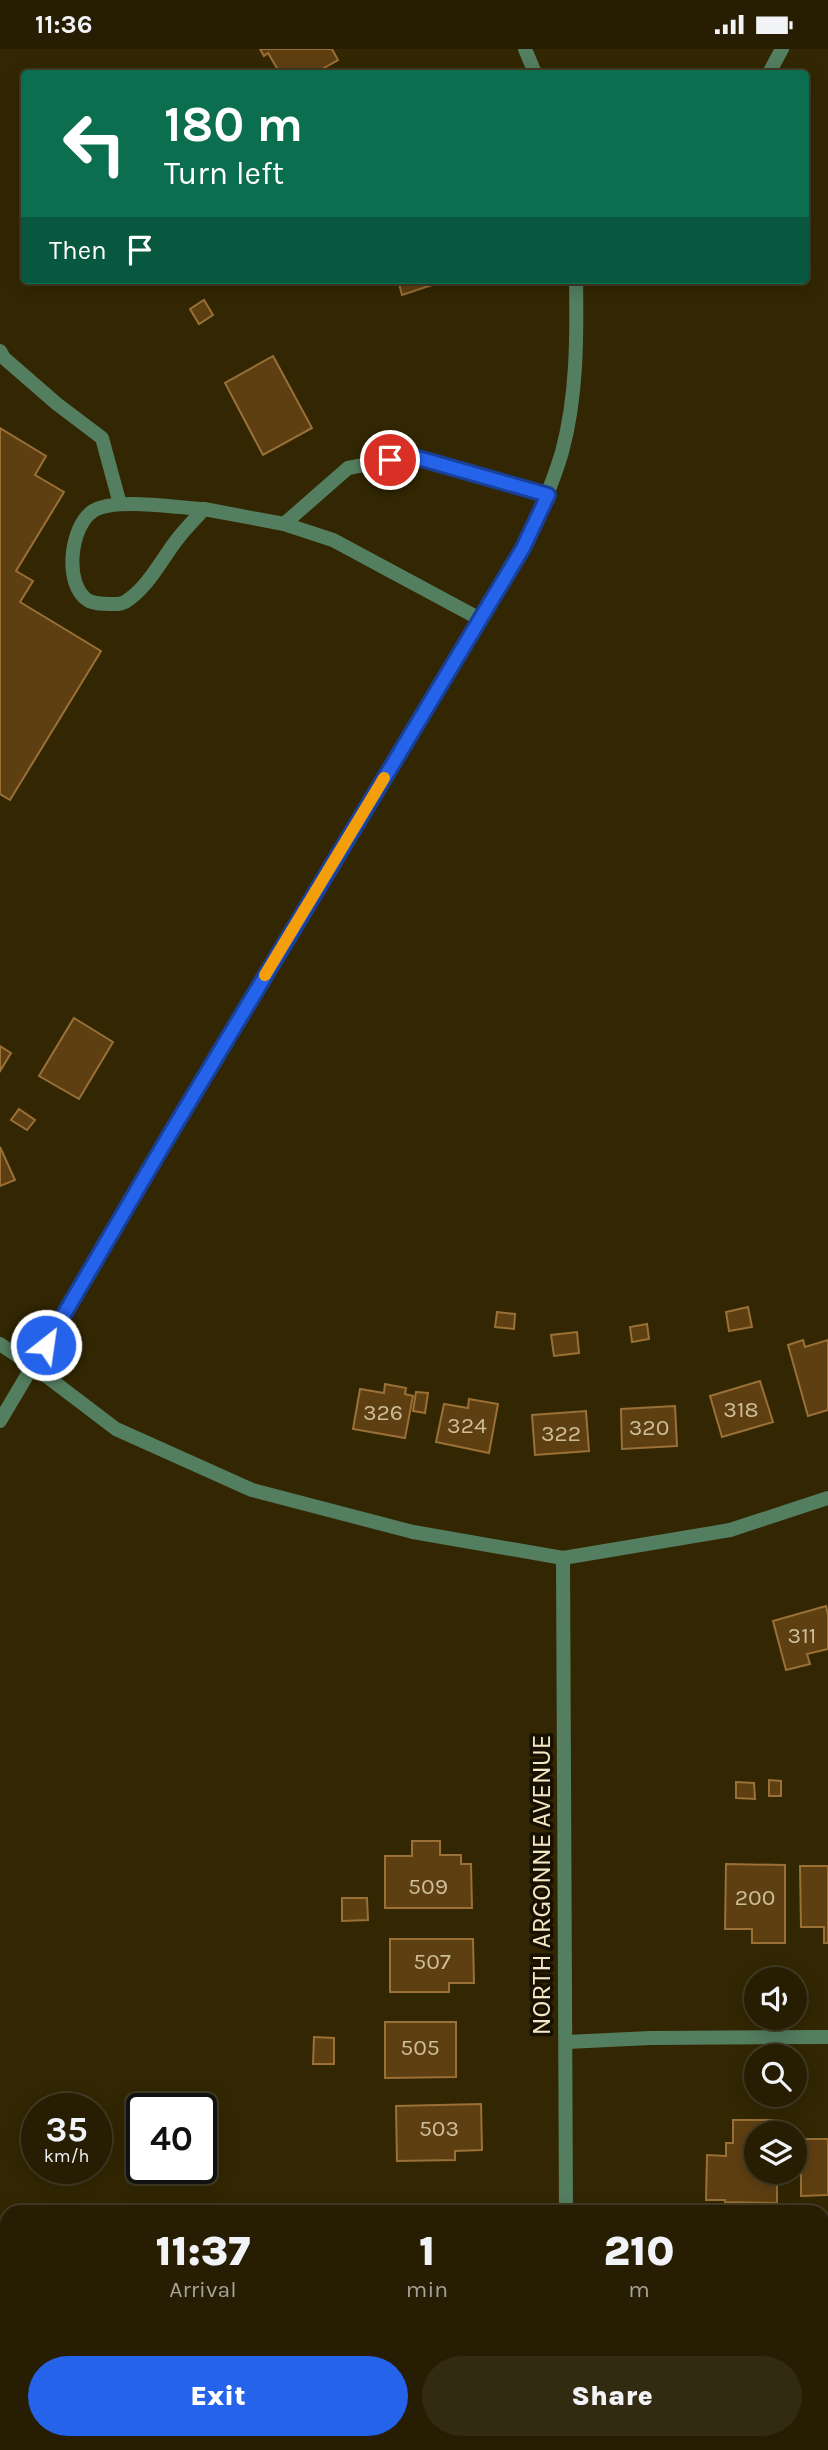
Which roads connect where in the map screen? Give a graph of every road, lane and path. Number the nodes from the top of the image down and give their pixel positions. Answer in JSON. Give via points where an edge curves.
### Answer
{"nodes":[{"id":1,"x":525,"y":49,"type":"edge"},
{"id":2,"x":782,"y":49,"type":"edge"},
{"id":3,"x":535,"y":70,"type":"edge"},
{"id":4,"x":771,"y":70,"type":"edge"},
{"id":5,"x":576,"y":284,"type":"edge"},
{"id":6,"x":0,"y":351,"type":"edge"},
{"id":7,"x":548,"y":495,"type":"junction"},
{"id":8,"x":120,"y":504,"type":"junction"},
{"id":9,"x":204,"y":509,"type":"junction"},
{"id":10,"x":284,"y":524,"type":"junction"},
{"id":11,"x":480,"y":619,"type":"junction"},
{"id":12,"x":0,"y":1344,"type":"edge"},
{"id":13,"x":33,"y":1367,"type":"junction"},
{"id":14,"x":0,"y":1420,"type":"edge"},
{"id":15,"x":828,"y":1498,"type":"edge"},
{"id":16,"x":563,"y":1558,"type":"junction"},
{"id":17,"x":828,"y":2037,"type":"edge"},
{"id":18,"x":567,"y":2042,"type":"junction"},
{"id":19,"x":566,"y":2205,"type":"edge"}],
"edges":[{"from":1,"to":3,"type":"street"},
{"from":2,"to":4,"type":"street"},
{"from":5,"to":7,"type":"street","via":[[572,392]]},
{"from":6,"to":8,"type":"street","via":[[102,438]]},
{"from":7,"to":10,"type":"street","via":[[411,456],[348,468]]},
{"from":7,"to":11,"type":"street","via":[[523,548]]},
{"from":8,"to":9,"type":"street"},
{"from":8,"to":9,"type":"street","via":[[93,511],[78,528],[73,548],[80,591],[98,604],[122,604],[140,590]]},
{"from":9,"to":10,"type":"street"},
{"from":10,"to":11,"type":"street","via":[[334,540]]},
{"from":11,"to":13,"type":"street"},
{"from":12,"to":13,"type":"street"},
{"from":13,"to":14,"type":"street"},
{"from":13,"to":16,"type":"street","via":[[116,1429],[251,1490],[413,1532]]},
{"from":15,"to":16,"type":"street","via":[[730,1530]]},
{"from":16,"to":18,"type":"street","name":"NORTH ARGONNE AVENUE"},
{"from":17,"to":18,"type":"street"},
{"from":18,"to":19,"type":"street","name":"NORTH ARGONNE AVENUE"}]}
